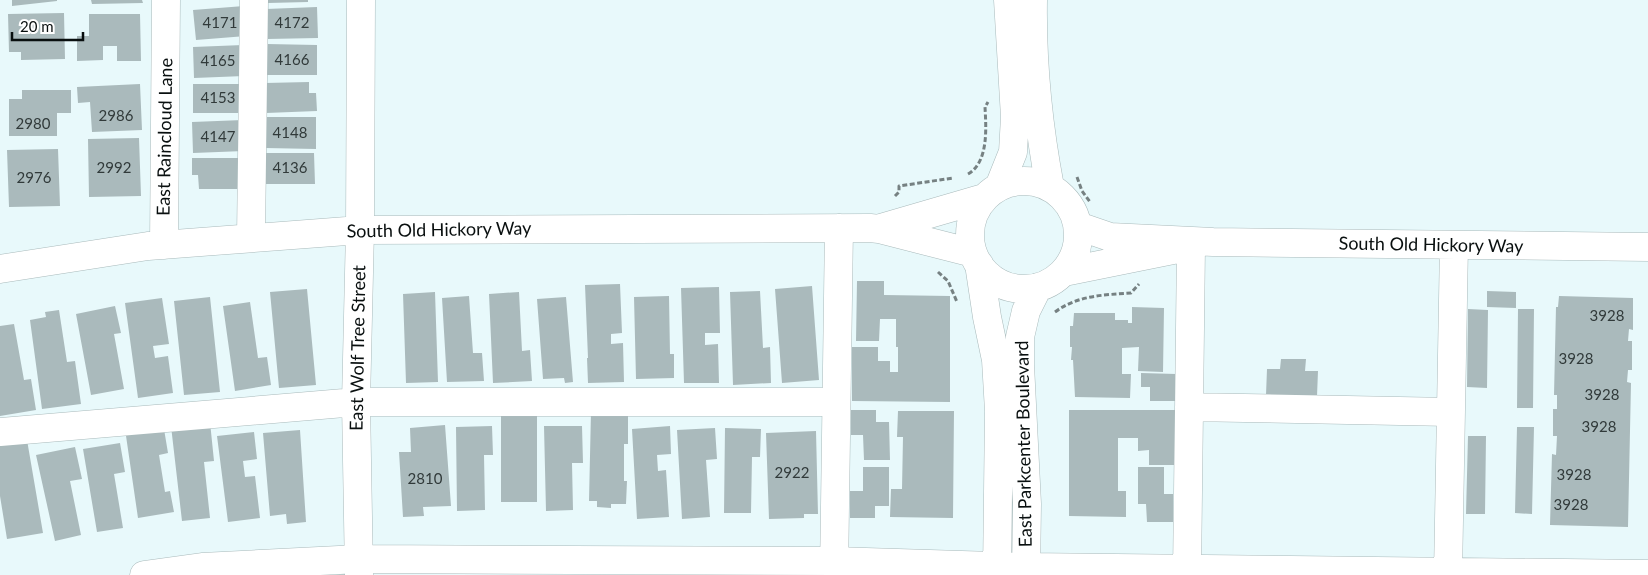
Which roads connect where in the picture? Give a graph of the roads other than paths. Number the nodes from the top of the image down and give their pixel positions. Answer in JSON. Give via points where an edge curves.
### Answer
{"nodes":[{"id":1,"x":166,"y":0,"type":"edge"},
{"id":2,"x":254,"y":0,"type":"edge"},
{"id":3,"x":361,"y":0,"type":"edge"},
{"id":4,"x":1008,"y":0,"type":"edge"},
{"id":5,"x":1033,"y":0,"type":"edge"},
{"id":6,"x":1050,"y":187,"type":"junction"},
{"id":7,"x":991,"y":193,"type":"junction"},
{"id":8,"x":1078,"y":226,"type":"junction"},
{"id":9,"x":839,"y":228,"type":"junction"},
{"id":10,"x":879,"y":229,"type":"junction"},
{"id":11,"x":360,"y":230,"type":"junction"},
{"id":12,"x":251,"y":238,"type":"junction"},
{"id":13,"x":1202,"y":244,"type":"junction"},
{"id":14,"x":164,"y":245,"type":"junction"},
{"id":15,"x":1454,"y":245,"type":"junction"},
{"id":16,"x":1648,"y":247,"type":"edge"},
{"id":17,"x":976,"y":258,"type":"junction"},
{"id":18,"x":0,"y":269,"type":"edge"},
{"id":19,"x":1064,"y":272,"type":"junction"},
{"id":20,"x":1038,"y":287,"type":"junction"},
{"id":21,"x":356,"y":402,"type":"junction"},
{"id":22,"x":836,"y":402,"type":"junction"},
{"id":23,"x":1189,"y":407,"type":"junction"},
{"id":24,"x":1451,"y":412,"type":"junction"},
{"id":25,"x":0,"y":432,"type":"edge"},
{"id":26,"x":359,"y":567,"type":"edge"},
{"id":27,"x":834,"y":568,"type":"edge"},
{"id":28,"x":997,"y":570,"type":"edge"},
{"id":29,"x":1026,"y":571,"type":"edge"},
{"id":30,"x":1186,"y":572,"type":"edge"},
{"id":31,"x":1448,"y":573,"type":"edge"},
{"id":32,"x":1648,"y":574,"type":"edge"},
{"id":33,"x":144,"y":575,"type":"edge"}],
"edges":[{"from":1,"to":14,"type":"street","name":"East Raincloud Lane"},
{"from":2,"to":12,"type":"street"},
{"from":3,"to":11,"type":"street","name":"East Wolf Tree Street"},
{"from":4,"to":7,"type":"street","via":[[1015,117],[1013,152]]},
{"from":5,"to":6,"type":"street","via":[[1036,96]]},
{"from":6,"to":7,"type":"street","via":[[1033,181],[1016,181]]},
{"from":6,"to":8,"type":"street","via":[[1073,210]]},
{"from":7,"to":10,"type":"street","name":"South Old Hickory Way"},
{"from":7,"to":17,"type":"street","via":[[976,210],[971,224],[970,238]]},
{"from":8,"to":13,"type":"street","name":"South Old Hickory Way","via":[[1110,237]]},
{"from":8,"to":19,"type":"street","via":[[1078,242]]},
{"from":9,"to":10,"type":"street","name":"South Old Hickory Way"},
{"from":9,"to":11,"type":"street","name":"South Old Hickory Way"},
{"from":9,"to":22,"type":"street"},
{"from":10,"to":17,"type":"street","name":"South Old Hickory Way"},
{"from":11,"to":12,"type":"street","name":"South Old Hickory Way"},
{"from":11,"to":21,"type":"street","name":"East Wolf Tree Street"},
{"from":12,"to":14,"type":"street","name":"South Old Hickory Way"},
{"from":13,"to":15,"type":"street","name":"South Old Hickory Way"},
{"from":13,"to":19,"type":"street","name":"South Old Hickory Way"},
{"from":13,"to":23,"type":"street"},
{"from":14,"to":18,"type":"street","name":"South Old Hickory Way"},
{"from":15,"to":16,"type":"street","name":"South Old Hickory Way"},
{"from":15,"to":24,"type":"street"},
{"from":17,"to":20,"type":"street","via":[[987,274],[997,281],[1010,287]]},
{"from":17,"to":28,"type":"street","name":"East Parkcenter Boulevard","via":[[996,360],[999,411]]},
{"from":19,"to":20,"type":"street","via":[[1052,282]]},
{"from":20,"to":29,"type":"street","name":"East Parkcenter Boulevard","via":[[1026,311],[1020,338],[1027,504]]},
{"from":21,"to":22,"type":"street"},
{"from":21,"to":25,"type":"street"},
{"from":21,"to":26,"type":"street","name":"East Wolf Tree Street"},
{"from":22,"to":27,"type":"street"},
{"from":23,"to":24,"type":"street"},
{"from":23,"to":30,"type":"street"},
{"from":24,"to":31,"type":"street"},
{"from":26,"to":27,"type":"street"},
{"from":26,"to":33,"type":"street","via":[[202,568]]},
{"from":27,"to":28,"type":"street"},
{"from":28,"to":29,"type":"street"},
{"from":29,"to":30,"type":"street"},
{"from":30,"to":31,"type":"street"},
{"from":31,"to":32,"type":"street"}]}
